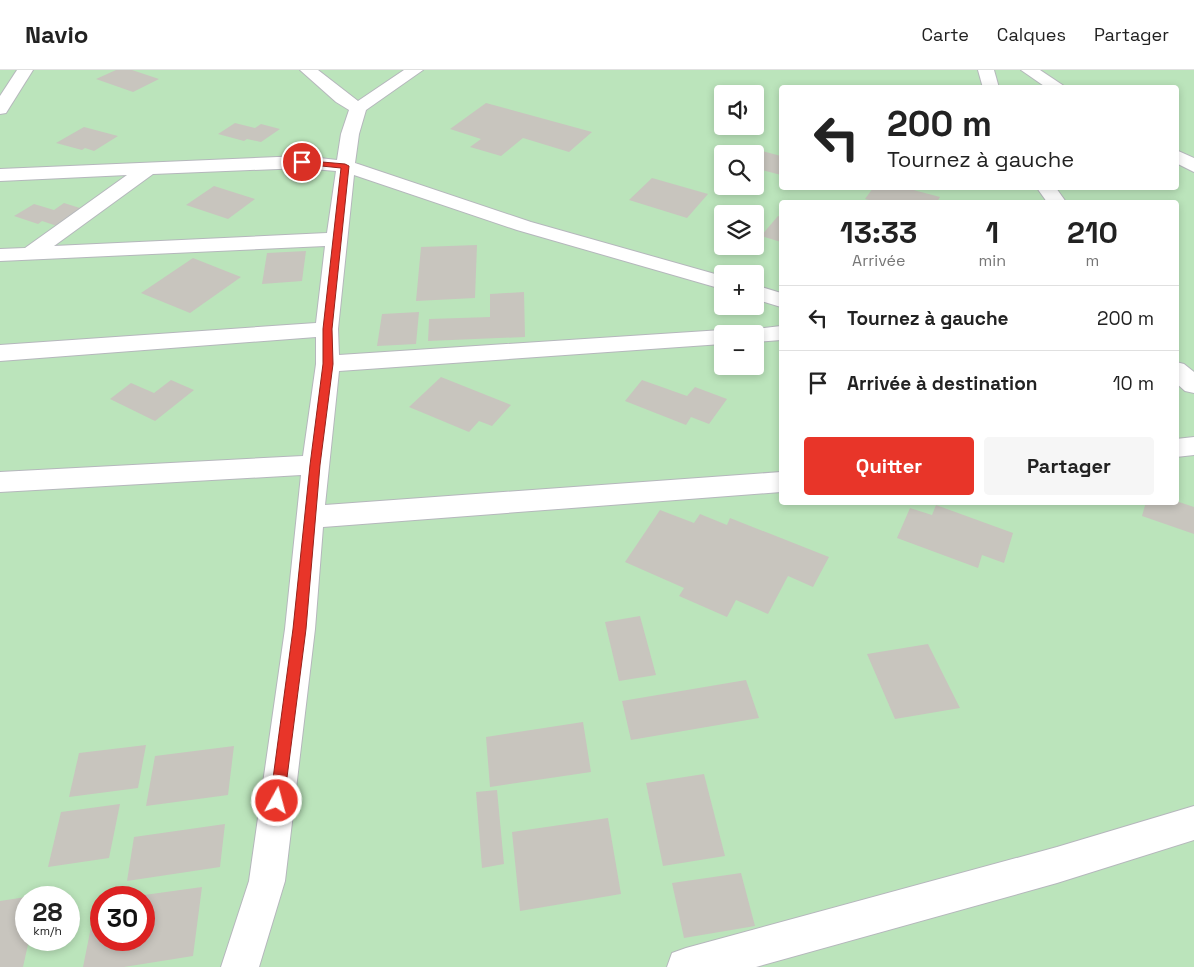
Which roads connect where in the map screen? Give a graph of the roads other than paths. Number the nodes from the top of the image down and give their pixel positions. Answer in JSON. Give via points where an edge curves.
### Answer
{"nodes":[{"id":1,"x":25,"y":70,"type":"edge"},
{"id":2,"x":308,"y":70,"type":"edge"},
{"id":3,"x":415,"y":70,"type":"edge"},
{"id":4,"x":986,"y":70,"type":"edge"},
{"id":5,"x":1029,"y":70,"type":"edge"},
{"id":6,"x":990,"y":85,"type":"edge"},
{"id":7,"x":1054,"y":85,"type":"edge"},
{"id":8,"x":358,"y":108,"type":"junction"},
{"id":9,"x":0,"y":109,"type":"edge"},
{"id":10,"x":1179,"y":157,"type":"edge"},
{"id":11,"x":345,"y":166,"type":"junction"},
{"id":12,"x":1194,"y":166,"type":"edge"},
{"id":13,"x":148,"y":169,"type":"junction"},
{"id":14,"x":0,"y":175,"type":"edge"},
{"id":15,"x":336,"y":239,"type":"junction"},
{"id":16,"x":31,"y":253,"type":"junction"},
{"id":17,"x":0,"y":255,"type":"edge"},
{"id":18,"x":714,"y":281,"type":"edge"},
{"id":19,"x":764,"y":295,"type":"edge"},
{"id":20,"x":779,"y":299,"type":"edge"},
{"id":21,"x":327,"y":329,"type":"junction"},
{"id":22,"x":779,"y":333,"type":"edge"},
{"id":23,"x":764,"y":334,"type":"edge"},
{"id":24,"x":714,"y":338,"type":"edge"},
{"id":25,"x":0,"y":353,"type":"edge"},
{"id":26,"x":328,"y":364,"type":"junction"},
{"id":27,"x":1179,"y":372,"type":"edge"},
{"id":28,"x":1194,"y":385,"type":"edge"},
{"id":29,"x":1194,"y":446,"type":"edge"},
{"id":30,"x":1179,"y":448,"type":"edge"},
{"id":31,"x":315,"y":465,"type":"junction"},
{"id":32,"x":0,"y":482,"type":"edge"},
{"id":33,"x":779,"y":482,"type":"edge"},
{"id":34,"x":310,"y":517,"type":"junction"},
{"id":35,"x":1194,"y":823,"type":"edge"},
{"id":36,"x":240,"y":967,"type":"edge"},
{"id":37,"x":686,"y":967,"type":"edge"}],
"edges":[{"from":1,"to":9,"type":"street"},
{"from":2,"to":8,"type":"street"},
{"from":3,"to":8,"type":"street"},
{"from":4,"to":6,"type":"street"},
{"from":5,"to":7,"type":"street"},
{"from":8,"to":11,"type":"street"},
{"from":10,"to":12,"type":"street"},
{"from":11,"to":13,"type":"street","via":[[302,162]]},
{"from":11,"to":15,"type":"street"},
{"from":11,"to":18,"type":"street","via":[[524,226]]},
{"from":13,"to":14,"type":"street"},
{"from":13,"to":16,"type":"street"},
{"from":15,"to":16,"type":"street"},
{"from":15,"to":21,"type":"street"},
{"from":16,"to":17,"type":"street"},
{"from":19,"to":20,"type":"street"},
{"from":21,"to":25,"type":"street"},
{"from":21,"to":26,"type":"street"},
{"from":22,"to":23,"type":"street"},
{"from":24,"to":26,"type":"street"},
{"from":26,"to":31,"type":"street"},
{"from":27,"to":28,"type":"street"},
{"from":29,"to":30,"type":"street"},
{"from":31,"to":32,"type":"street"},
{"from":31,"to":34,"type":"street"},
{"from":33,"to":34,"type":"street"},
{"from":34,"to":36,"type":"street","via":[[300,629],[267,881]]},
{"from":35,"to":37,"type":"street","via":[[1057,865]]}]}
